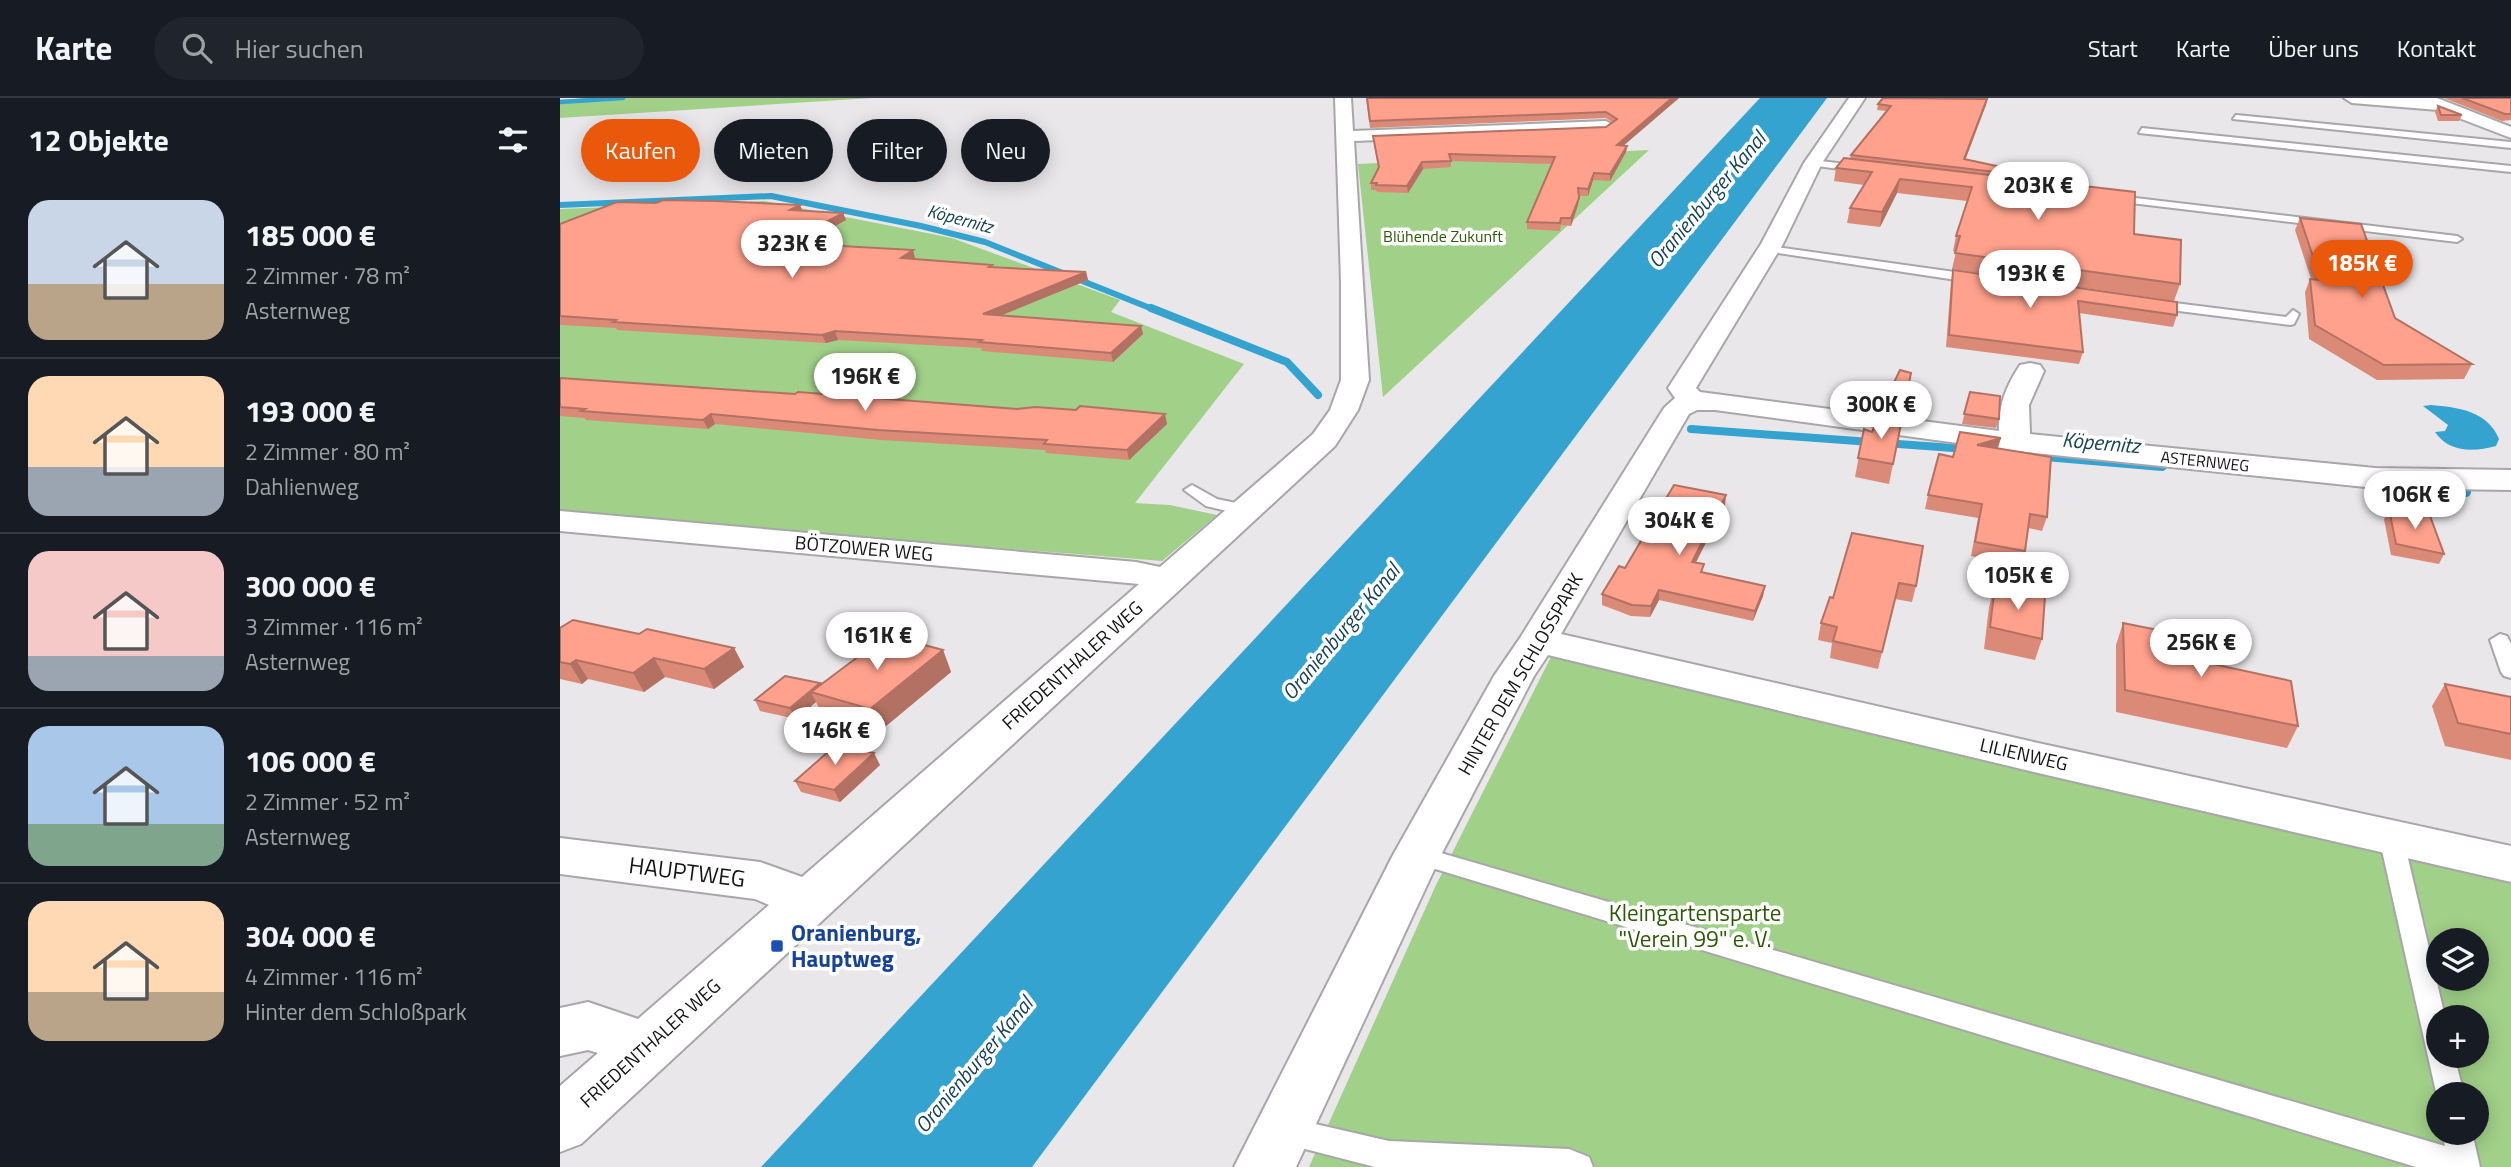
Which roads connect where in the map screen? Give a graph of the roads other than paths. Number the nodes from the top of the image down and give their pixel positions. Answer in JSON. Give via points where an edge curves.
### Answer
{"nodes":[{"id":1,"x":1857,"y":98,"type":"edge"},
{"id":2,"x":2352,"y":98,"type":"edge"},
{"id":3,"x":2423,"y":98,"type":"edge"},
{"id":4,"x":2441,"y":105,"type":"junction"},
{"id":5,"x":1494,"y":108,"type":"edge"},
{"id":6,"x":1344,"y":117,"type":"edge"},
{"id":7,"x":2236,"y":117,"type":"dead end"},
{"id":8,"x":1606,"y":126,"type":"edge"},
{"id":9,"x":1503,"y":130,"type":"junction"},
{"id":10,"x":2142,"y":131,"type":"dead end"},
{"id":11,"x":2511,"y":133,"type":"edge"},
{"id":12,"x":2511,"y":145,"type":"edge"},
{"id":13,"x":1813,"y":163,"type":"junction"},
{"id":14,"x":2511,"y":169,"type":"edge"},
{"id":15,"x":1869,"y":170,"type":"edge"},
{"id":16,"x":2104,"y":197,"type":"edge"},
{"id":17,"x":2457,"y":239,"type":"dead end"},
{"id":18,"x":1769,"y":249,"type":"junction"},
{"id":19,"x":1990,"y":281,"type":"edge"},
{"id":20,"x":2138,"y":302,"type":"edge"},
{"id":21,"x":2293,"y":314,"type":"dead end"},
{"id":22,"x":2030,"y":371,"type":"dead end"},
{"id":23,"x":1692,"y":401,"type":"junction"},
{"id":24,"x":2016,"y":442,"type":"junction"},
{"id":25,"x":2511,"y":480,"type":"edge"},
{"id":26,"x":1192,"y":490,"type":"dead end"},
{"id":27,"x":1244,"y":510,"type":"junction"},
{"id":28,"x":560,"y":521,"type":"edge"},
{"id":29,"x":1168,"y":579,"type":"junction"},
{"id":30,"x":2500,"y":639,"type":"dead end"},
{"id":31,"x":1538,"y":641,"type":"junction"},
{"id":32,"x":2511,"y":672,"type":"edge"},
{"id":33,"x":2391,"y":837,"type":"junction"},
{"id":34,"x":1417,"y":855,"type":"junction"},
{"id":35,"x":560,"y":856,"type":"edge"},
{"id":36,"x":2511,"y":864,"type":"edge"},
{"id":37,"x":810,"y":900,"type":"junction"},
{"id":38,"x":2429,"y":1005,"type":"edge"},
{"id":39,"x":560,"y":1032,"type":"edge"},
{"id":40,"x":646,"y":1046,"type":"junction"},
{"id":41,"x":560,"y":1124,"type":"edge"},
{"id":42,"x":1283,"y":1130,"type":"junction"},
{"id":43,"x":2460,"y":1145,"type":"edge"},
{"id":44,"x":1265,"y":1167,"type":"edge"},
{"id":45,"x":1578,"y":1167,"type":"edge"},
{"id":46,"x":2465,"y":1167,"type":"edge"}],
"edges":[{"from":1,"to":13,"type":"street"},
{"from":2,"to":4,"type":"street"},
{"from":3,"to":4,"type":"street"},
{"from":4,"to":11,"type":"street"},
{"from":5,"to":9,"type":"street"},
{"from":6,"to":9,"type":"street"},
{"from":6,"to":27,"type":"street","name":"FRIEDENTHALER WEG","via":[[1356,380],[1344,410],[1324,440]]},
{"from":7,"to":12,"type":"lane"},
{"from":8,"to":9,"type":"street"},
{"from":10,"to":14,"type":"lane"},
{"from":13,"to":15,"type":"lane"},
{"from":13,"to":18,"type":"street"},
{"from":16,"to":17,"type":"lane"},
{"from":18,"to":19,"type":"lane"},
{"from":18,"to":23,"type":"street","via":[[1682,388]]},
{"from":20,"to":21,"type":"lane","via":[[2268,321],[2290,321]]},
{"from":22,"to":24,"type":"street","via":[[2015,398]]},
{"from":23,"to":24,"type":"street","name":"ASTERNWEG"},
{"from":23,"to":31,"type":"street","name":"HINTER DEM SCHLOSSPARK","via":[[1678,408]]},
{"from":24,"to":25,"type":"street","name":"ASTERNWEG","via":[[2375,478]]},
{"from":26,"to":27,"type":"lane","via":[[1212,503]]},
{"from":27,"to":29,"type":"street","name":"FRIEDENTHALER WEG"},
{"from":28,"to":29,"type":"street","name":"BÖTZOWER WEG"},
{"from":29,"to":37,"type":"street","name":"FRIEDENTHALER WEG"},
{"from":30,"to":32,"type":"lane"},
{"from":31,"to":33,"type":"street","name":"LILIENWEG"},
{"from":31,"to":34,"type":"street","name":"HINTER DEM SCHLOSSPARK","via":[[1514,676]]},
{"from":33,"to":36,"type":"street","name":"LILIENWEG"},
{"from":33,"to":38,"type":"lane"},
{"from":34,"to":42,"type":"street","name":"HINTER DEM SCHLOSSPARK"},
{"from":34,"to":46,"type":"lane"},
{"from":35,"to":37,"type":"street","name":"HAUPTWEG","via":[[761,881]]},
{"from":37,"to":40,"type":"street","name":"FRIEDENTHALER WEG"},
{"from":39,"to":40,"type":"street","via":[[588,1026]]},
{"from":40,"to":41,"type":"street","name":"FRIEDENTHALER WEG"},
{"from":42,"to":44,"type":"street","name":"HINTER DEM SCHLOSSPARK"},
{"from":42,"to":45,"type":"lane","via":[[1389,1156]]},
{"from":43,"to":46,"type":"lane"}]}
